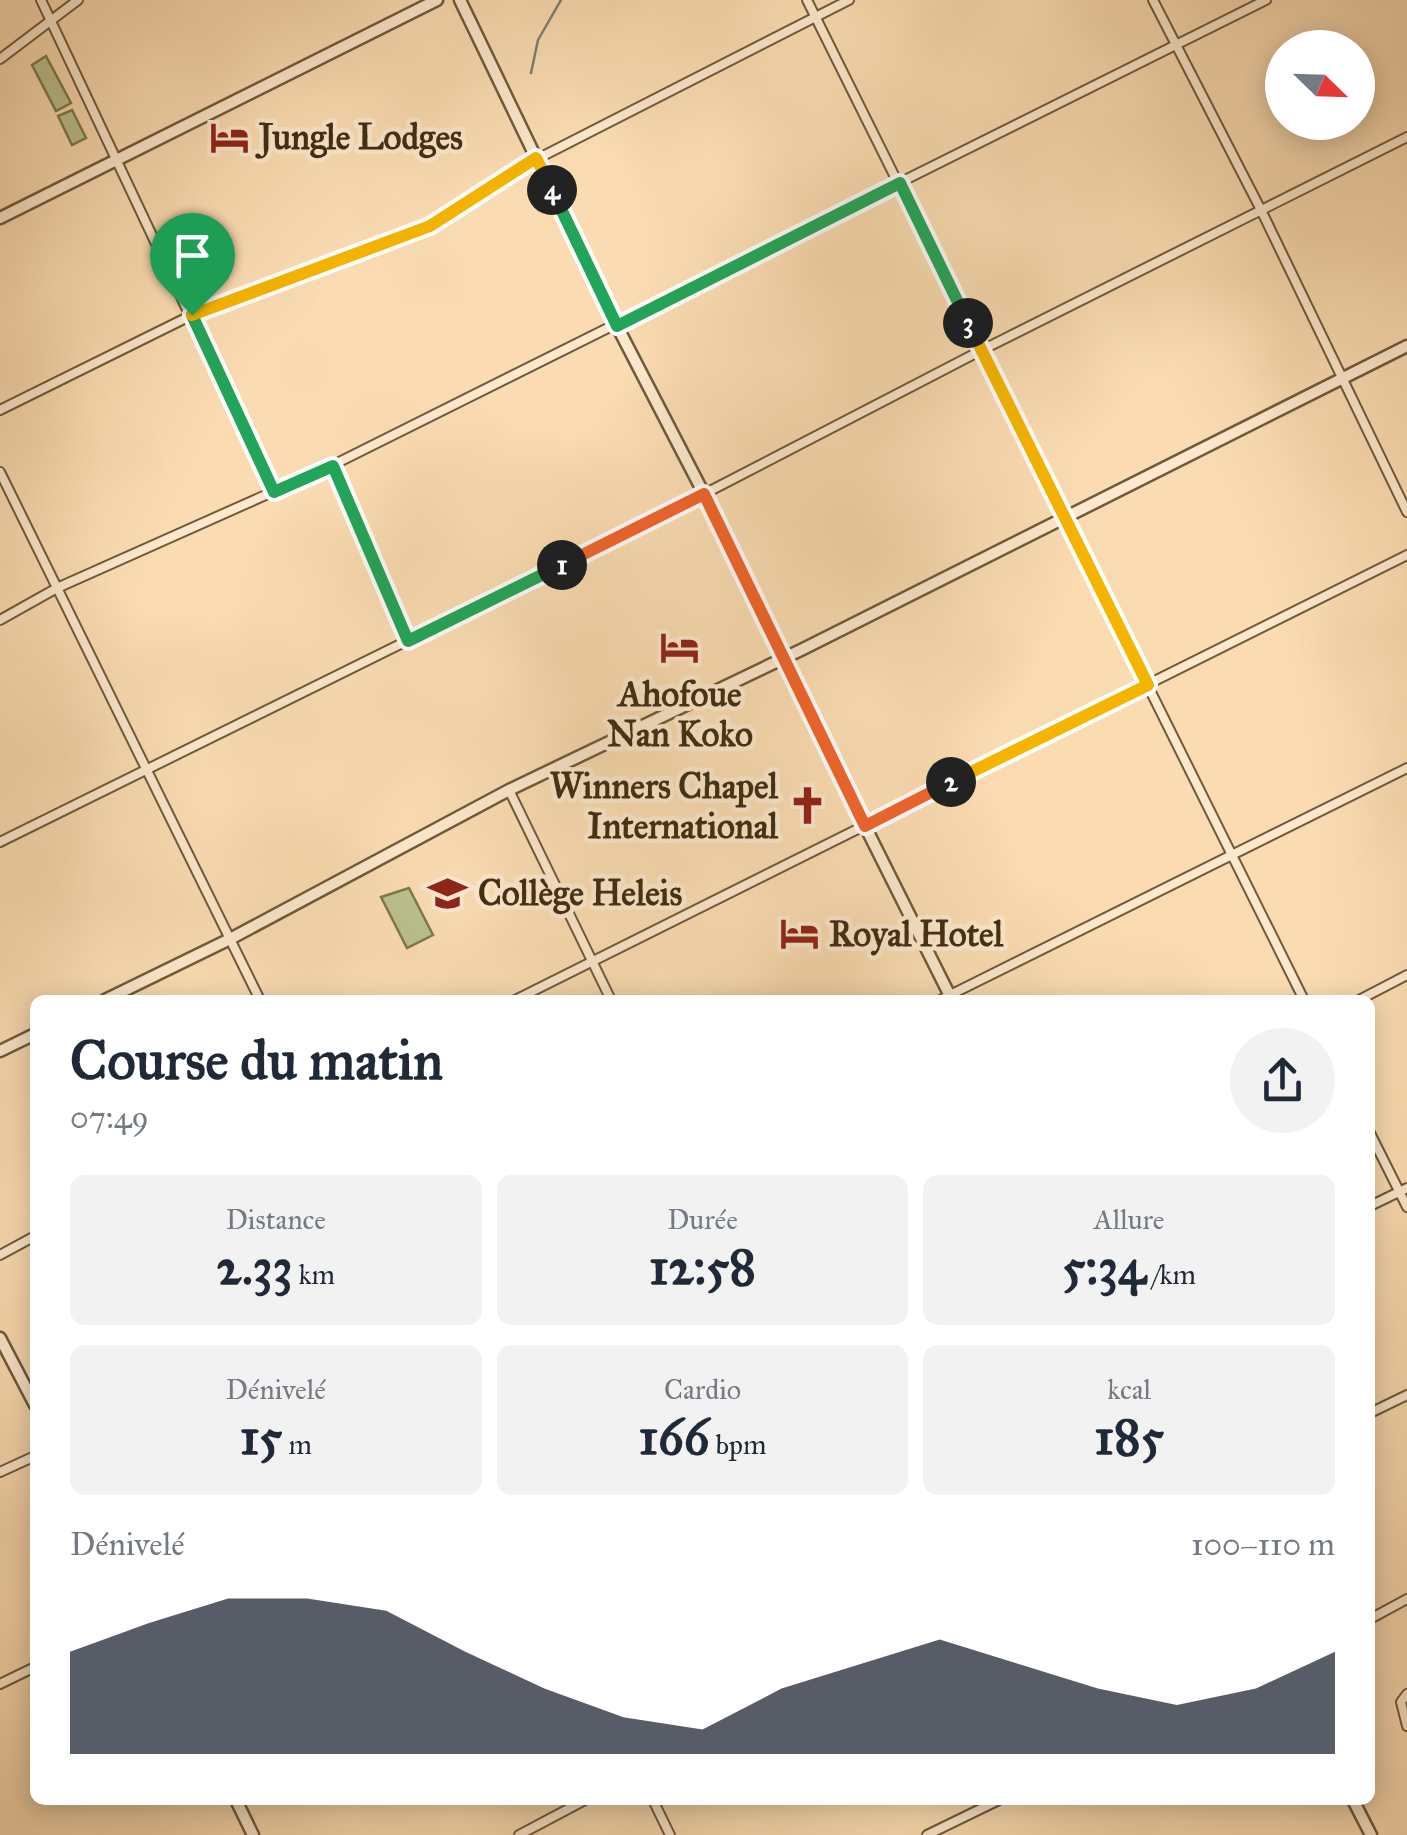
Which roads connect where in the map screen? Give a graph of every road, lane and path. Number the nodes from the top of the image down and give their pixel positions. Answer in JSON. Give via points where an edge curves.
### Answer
{"nodes":[{"id":1,"x":41,"y":0,"type":"edge"},
{"id":2,"x":78,"y":0,"type":"edge"},
{"id":3,"x":437,"y":0,"type":"edge"},
{"id":4,"x":460,"y":0,"type":"edge"},
{"id":5,"x":807,"y":0,"type":"edge"},
{"id":6,"x":849,"y":0,"type":"edge"},
{"id":7,"x":1154,"y":0,"type":"edge"},
{"id":8,"x":1266,"y":0,"type":"edge"},
{"id":9,"x":816,"y":18,"type":"junction"},
{"id":10,"x":51,"y":21,"type":"junction"},
{"id":11,"x":1176,"y":45,"type":"junction"},
{"id":12,"x":0,"y":59,"type":"edge"},
{"id":13,"x":1407,"y":136,"type":"edge"},
{"id":14,"x":536,"y":158,"type":"junction"},
{"id":15,"x":114,"y":160,"type":"junction"},
{"id":16,"x":900,"y":183,"type":"junction"},
{"id":17,"x":1261,"y":210,"type":"junction"},
{"id":18,"x":0,"y":218,"type":"edge"},
{"id":19,"x":192,"y":315,"type":"junction"},
{"id":20,"x":617,"y":326,"type":"junction"},
{"id":21,"x":1407,"y":346,"type":"edge"},
{"id":22,"x":982,"y":350,"type":"junction"},
{"id":23,"x":1342,"y":378,"type":"junction"},
{"id":24,"x":0,"y":410,"type":"edge"},
{"id":25,"x":333,"y":466,"type":"junction"},
{"id":26,"x":0,"y":472,"type":"edge"},
{"id":27,"x":274,"y":492,"type":"junction"},
{"id":28,"x":704,"y":494,"type":"junction"},
{"id":29,"x":1407,"y":512,"type":"edge"},
{"id":30,"x":1064,"y":517,"type":"junction"},
{"id":31,"x":1407,"y":555,"type":"edge"},
{"id":32,"x":57,"y":588,"type":"junction"},
{"id":33,"x":0,"y":620,"type":"edge"},
{"id":34,"x":408,"y":641,"type":"junction"},
{"id":35,"x":782,"y":659,"type":"junction"},
{"id":36,"x":1148,"y":685,"type":"junction"},
{"id":37,"x":1407,"y":768,"type":"edge"},
{"id":38,"x":146,"y":769,"type":"junction"},
{"id":39,"x":509,"y":790,"type":"junction"},
{"id":40,"x":865,"y":826,"type":"junction"},
{"id":41,"x":0,"y":842,"type":"edge"},
{"id":42,"x":1234,"y":854,"type":"junction"},
{"id":43,"x":230,"y":939,"type":"junction"},
{"id":44,"x":592,"y":962,"type":"junction"},
{"id":45,"x":1407,"y":975,"type":"edge"},
{"id":46,"x":115,"y":995,"type":"edge"},
{"id":47,"x":258,"y":995,"type":"edge"},
{"id":48,"x":525,"y":995,"type":"edge"},
{"id":49,"x":608,"y":995,"type":"edge"},
{"id":50,"x":946,"y":995,"type":"edge"},
{"id":51,"x":953,"y":995,"type":"edge"},
{"id":52,"x":1302,"y":995,"type":"edge"},
{"id":53,"x":1369,"y":995,"type":"edge"},
{"id":54,"x":30,"y":1036,"type":"edge"},
{"id":55,"x":0,"y":1051,"type":"edge"},
{"id":56,"x":1375,"y":1142,"type":"edge"},
{"id":57,"x":1403,"y":1190,"type":"edge"},
{"id":58,"x":1375,"y":1204,"type":"edge"},
{"id":59,"x":1407,"y":1207,"type":"edge"},
{"id":60,"x":30,"y":1239,"type":"edge"},
{"id":61,"x":0,"y":1255,"type":"edge"},
{"id":62,"x":0,"y":1338,"type":"edge"},
{"id":63,"x":30,"y":1395,"type":"edge"},
{"id":64,"x":1407,"y":1395,"type":"edge"},
{"id":65,"x":1375,"y":1411,"type":"edge"},
{"id":66,"x":30,"y":1458,"type":"edge"},
{"id":67,"x":0,"y":1472,"type":"edge"},
{"id":68,"x":1407,"y":1599,"type":"edge"},
{"id":69,"x":1375,"y":1616,"type":"edge"},
{"id":70,"x":30,"y":1669,"type":"edge"},
{"id":71,"x":0,"y":1684,"type":"edge"},
{"id":72,"x":1407,"y":1694,"type":"edge"},
{"id":73,"x":1407,"y":1726,"type":"edge"},
{"id":74,"x":238,"y":1805,"type":"edge"},
{"id":75,"x":576,"y":1805,"type":"edge"},
{"id":76,"x":656,"y":1805,"type":"edge"},
{"id":77,"x":990,"y":1805,"type":"edge"},
{"id":78,"x":1356,"y":1805,"type":"edge"},
{"id":79,"x":253,"y":1835,"type":"edge"},
{"id":80,"x":519,"y":1835,"type":"edge"},
{"id":81,"x":670,"y":1835,"type":"edge"},
{"id":82,"x":927,"y":1835,"type":"edge"},
{"id":83,"x":1371,"y":1835,"type":"edge"}],
"edges":[{"from":1,"to":10,"type":"street"},
{"from":2,"to":10,"type":"street"},
{"from":3,"to":15,"type":"street"},
{"from":4,"to":14,"type":"street"},
{"from":5,"to":9,"type":"street"},
{"from":6,"to":9,"type":"street"},
{"from":7,"to":11,"type":"street"},
{"from":8,"to":11,"type":"street"},
{"from":9,"to":14,"type":"street"},
{"from":9,"to":16,"type":"street"},
{"from":10,"to":12,"type":"street"},
{"from":10,"to":15,"type":"street"},
{"from":11,"to":16,"type":"street"},
{"from":11,"to":17,"type":"street"},
{"from":13,"to":17,"type":"street"},
{"from":14,"to":19,"type":"street","via":[[430,226]]},
{"from":14,"to":20,"type":"street"},
{"from":15,"to":18,"type":"street"},
{"from":15,"to":19,"type":"street"},
{"from":16,"to":20,"type":"street"},
{"from":16,"to":22,"type":"street"},
{"from":17,"to":22,"type":"street"},
{"from":17,"to":23,"type":"street"},
{"from":19,"to":24,"type":"street"},
{"from":19,"to":27,"type":"street"},
{"from":20,"to":25,"type":"street"},
{"from":20,"to":28,"type":"street"},
{"from":21,"to":23,"type":"street"},
{"from":22,"to":28,"type":"street"},
{"from":22,"to":30,"type":"street"},
{"from":23,"to":29,"type":"street"},
{"from":23,"to":30,"type":"street"},
{"from":25,"to":27,"type":"street"},
{"from":25,"to":34,"type":"street"},
{"from":26,"to":32,"type":"street"},
{"from":27,"to":32,"type":"street"},
{"from":28,"to":34,"type":"street"},
{"from":28,"to":35,"type":"street"},
{"from":30,"to":35,"type":"street"},
{"from":30,"to":36,"type":"street"},
{"from":31,"to":36,"type":"street"},
{"from":32,"to":33,"type":"street"},
{"from":32,"to":38,"type":"street"},
{"from":34,"to":38,"type":"street"},
{"from":35,"to":39,"type":"street"},
{"from":35,"to":40,"type":"street"},
{"from":36,"to":40,"type":"street"},
{"from":36,"to":42,"type":"street"},
{"from":37,"to":42,"type":"street"},
{"from":38,"to":41,"type":"street"},
{"from":38,"to":43,"type":"street"},
{"from":39,"to":43,"type":"street"},
{"from":39,"to":44,"type":"street"},
{"from":40,"to":44,"type":"street"},
{"from":40,"to":50,"type":"street"},
{"from":42,"to":51,"type":"street"},
{"from":42,"to":52,"type":"street"},
{"from":43,"to":46,"type":"street"},
{"from":43,"to":47,"type":"street"},
{"from":44,"to":48,"type":"street"},
{"from":44,"to":49,"type":"street"},
{"from":45,"to":53,"type":"street"},
{"from":54,"to":55,"type":"street"},
{"from":56,"to":57,"type":"street"},
{"from":57,"to":58,"type":"street"},
{"from":57,"to":59,"type":"street"},
{"from":60,"to":61,"type":"street"},
{"from":62,"to":63,"type":"street"},
{"from":64,"to":65,"type":"street"},
{"from":66,"to":67,"type":"street"},
{"from":68,"to":69,"type":"street"},
{"from":70,"to":71,"type":"street"},
{"from":72,"to":73,"type":"street","via":[[1401,1702]]},
{"from":74,"to":79,"type":"street"},
{"from":75,"to":80,"type":"street"},
{"from":76,"to":81,"type":"street"},
{"from":77,"to":82,"type":"street"},
{"from":78,"to":83,"type":"street"}]}
